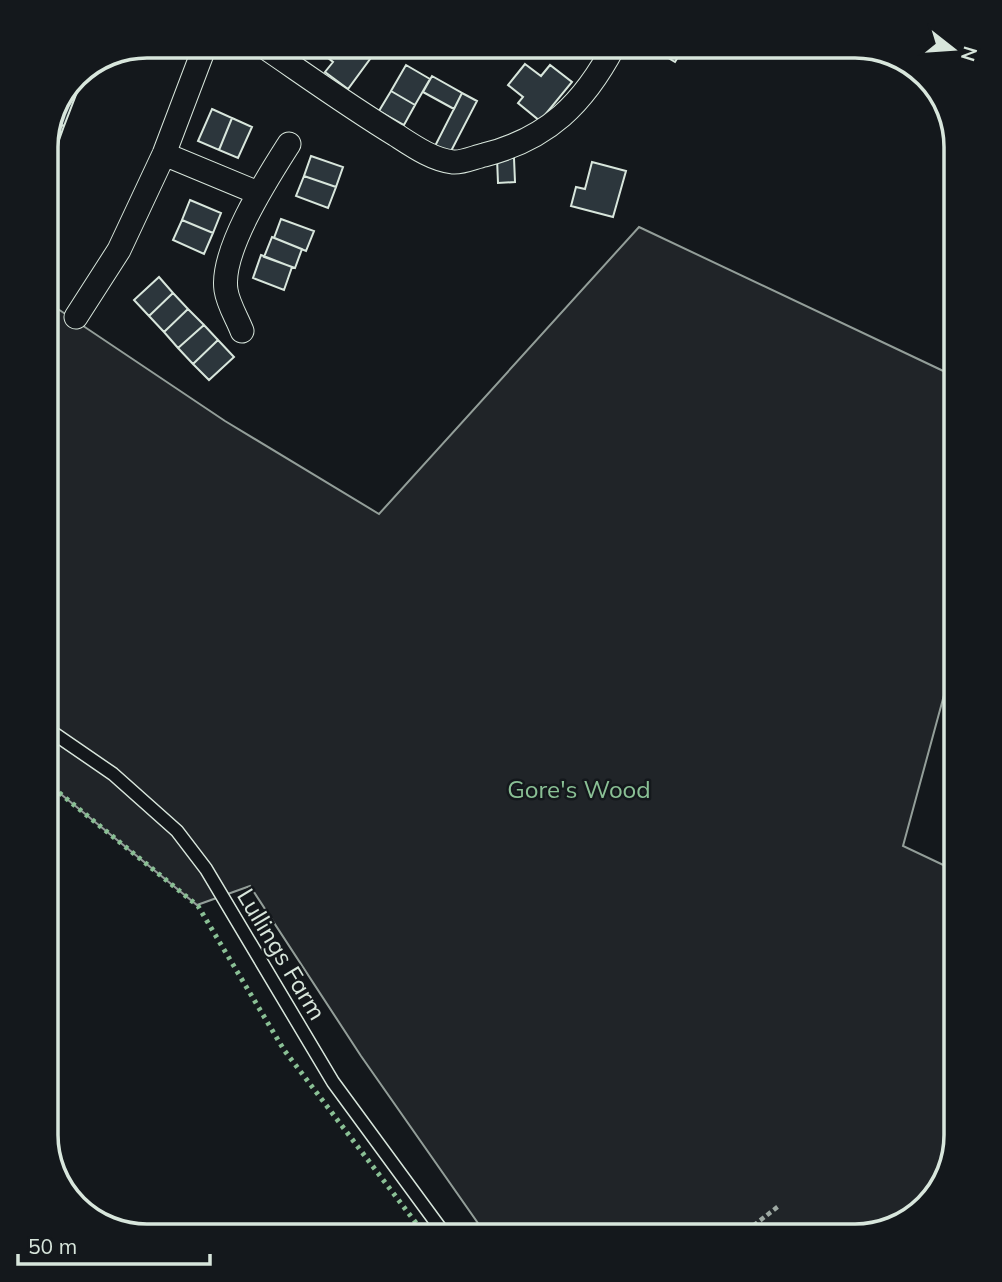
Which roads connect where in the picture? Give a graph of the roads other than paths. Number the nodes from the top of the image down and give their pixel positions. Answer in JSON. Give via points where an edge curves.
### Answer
{"nodes":[{"id":1,"x":200,"y":58,"type":"edge"},
{"id":2,"x":280,"y":58,"type":"edge"},
{"id":3,"x":607,"y":58,"type":"edge"},
{"id":4,"x":289,"y":144,"type":"dead end"},
{"id":5,"x":164,"y":154,"type":"junction"},
{"id":6,"x":258,"y":193,"type":"junction"},
{"id":7,"x":76,"y":317,"type":"dead end"},
{"id":8,"x":242,"y":331,"type":"dead end"},
{"id":9,"x":58,"y":736,"type":"edge"},
{"id":10,"x":437,"y":1224,"type":"edge"}],
"edges":[{"from":1,"to":5,"type":"street"},
{"from":2,"to":3,"type":"street","via":[[421,151],[455,163],[506,149],[545,131],[595,81]]},
{"from":4,"to":6,"type":"street"},
{"from":5,"to":6,"type":"street"},
{"from":5,"to":7,"type":"street","via":[[119,250]]},
{"from":6,"to":8,"type":"street","via":[[229,258],[226,290]]},
{"from":9,"to":10,"type":"lane","name":"Lullings Farm","via":[[113,774],[177,831],[206,869],[333,1082]]}]}
